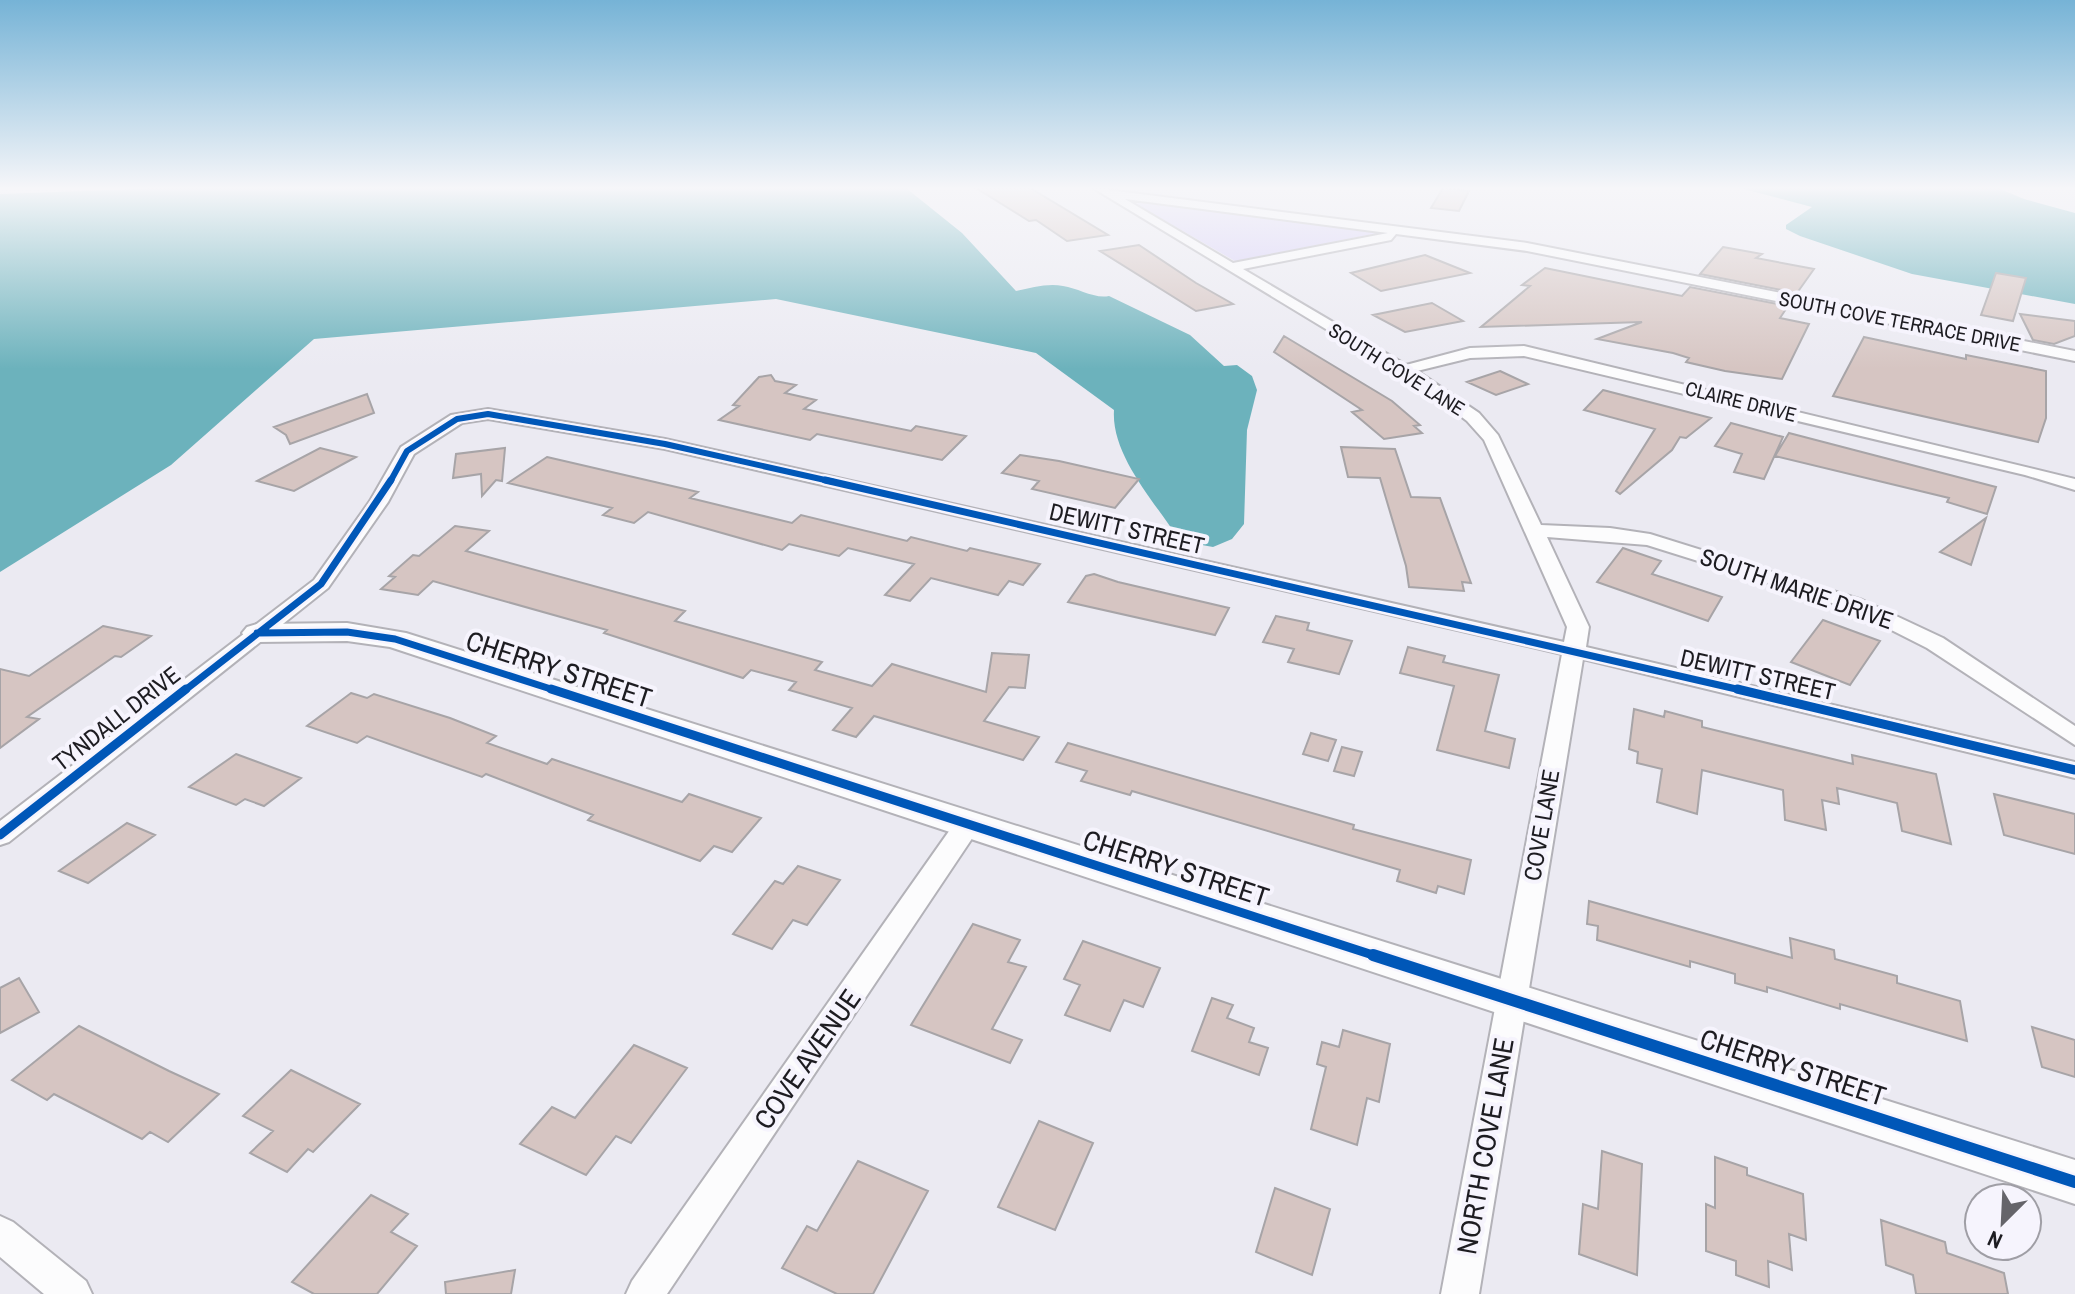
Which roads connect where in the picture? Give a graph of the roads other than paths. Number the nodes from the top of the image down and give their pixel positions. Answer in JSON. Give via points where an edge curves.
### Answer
{"nodes":[{"id":1,"x":1201,"y":248,"type":"edge"},
{"id":2,"x":1329,"y":248,"type":"edge"},
{"id":3,"x":1533,"y":248,"type":"edge"},
{"id":4,"x":1232,"y":267,"type":"junction"},
{"id":5,"x":2075,"y":356,"type":"edge"},
{"id":6,"x":1404,"y":370,"type":"junction"},
{"id":7,"x":2075,"y":485,"type":"edge"},
{"id":8,"x":1535,"y":531,"type":"junction"},
{"id":9,"x":257,"y":633,"type":"junction"},
{"id":10,"x":1572,"y":650,"type":"junction"},
{"id":11,"x":2075,"y":737,"type":"edge"},
{"id":12,"x":2075,"y":770,"type":"edge"},
{"id":13,"x":968,"y":824,"type":"junction"},
{"id":14,"x":0,"y":835,"type":"edge"},
{"id":15,"x":1510,"y":999,"type":"junction"},
{"id":16,"x":2075,"y":1182,"type":"edge"},
{"id":17,"x":0,"y":1234,"type":"edge"},
{"id":18,"x":73,"y":1294,"type":"edge"},
{"id":19,"x":645,"y":1294,"type":"edge"},
{"id":20,"x":1460,"y":1294,"type":"edge"}],
"edges":[{"from":1,"to":4,"type":"street","name":"SOUTH COVE LANE"},
{"from":2,"to":4,"type":"street"},
{"from":3,"to":5,"type":"street","name":"SOUTH COVE TERRACE DRIVE"},
{"from":4,"to":6,"type":"street","name":"SOUTH COVE LANE"},
{"from":6,"to":7,"type":"street","name":"CLAIRE DRIVE","via":[[1470,353],[1524,351]]},
{"from":6,"to":8,"type":"street","name":"SOUTH COVE LANE","via":[[1483,427]]},
{"from":8,"to":10,"type":"street","name":"SOUTH COVE LANE","via":[[1578,627]]},
{"from":8,"to":11,"type":"street","name":"SOUTH MARIE DRIVE","via":[[1650,540],[1840,598],[1935,643]]},
{"from":9,"to":10,"type":"street","name":"DEWITT STREET","via":[[321,584],[379,502],[407,451],[457,419],[488,414],[665,444]]},
{"from":9,"to":13,"type":"street","name":"CHERRY STREET","via":[[347,632],[395,639]]},
{"from":9,"to":14,"type":"street","name":"TYNDALL DRIVE"},
{"from":10,"to":12,"type":"street","name":"DEWITT STREET"},
{"from":10,"to":15,"type":"street","name":"COVE LANE"},
{"from":13,"to":15,"type":"street","name":"CHERRY STREET"},
{"from":13,"to":19,"type":"street","name":"COVE AVENUE"},
{"from":15,"to":16,"type":"street","name":"CHERRY STREET"},
{"from":15,"to":20,"type":"street","name":"NORTH COVE LANE"},
{"from":17,"to":18,"type":"street"}]}
